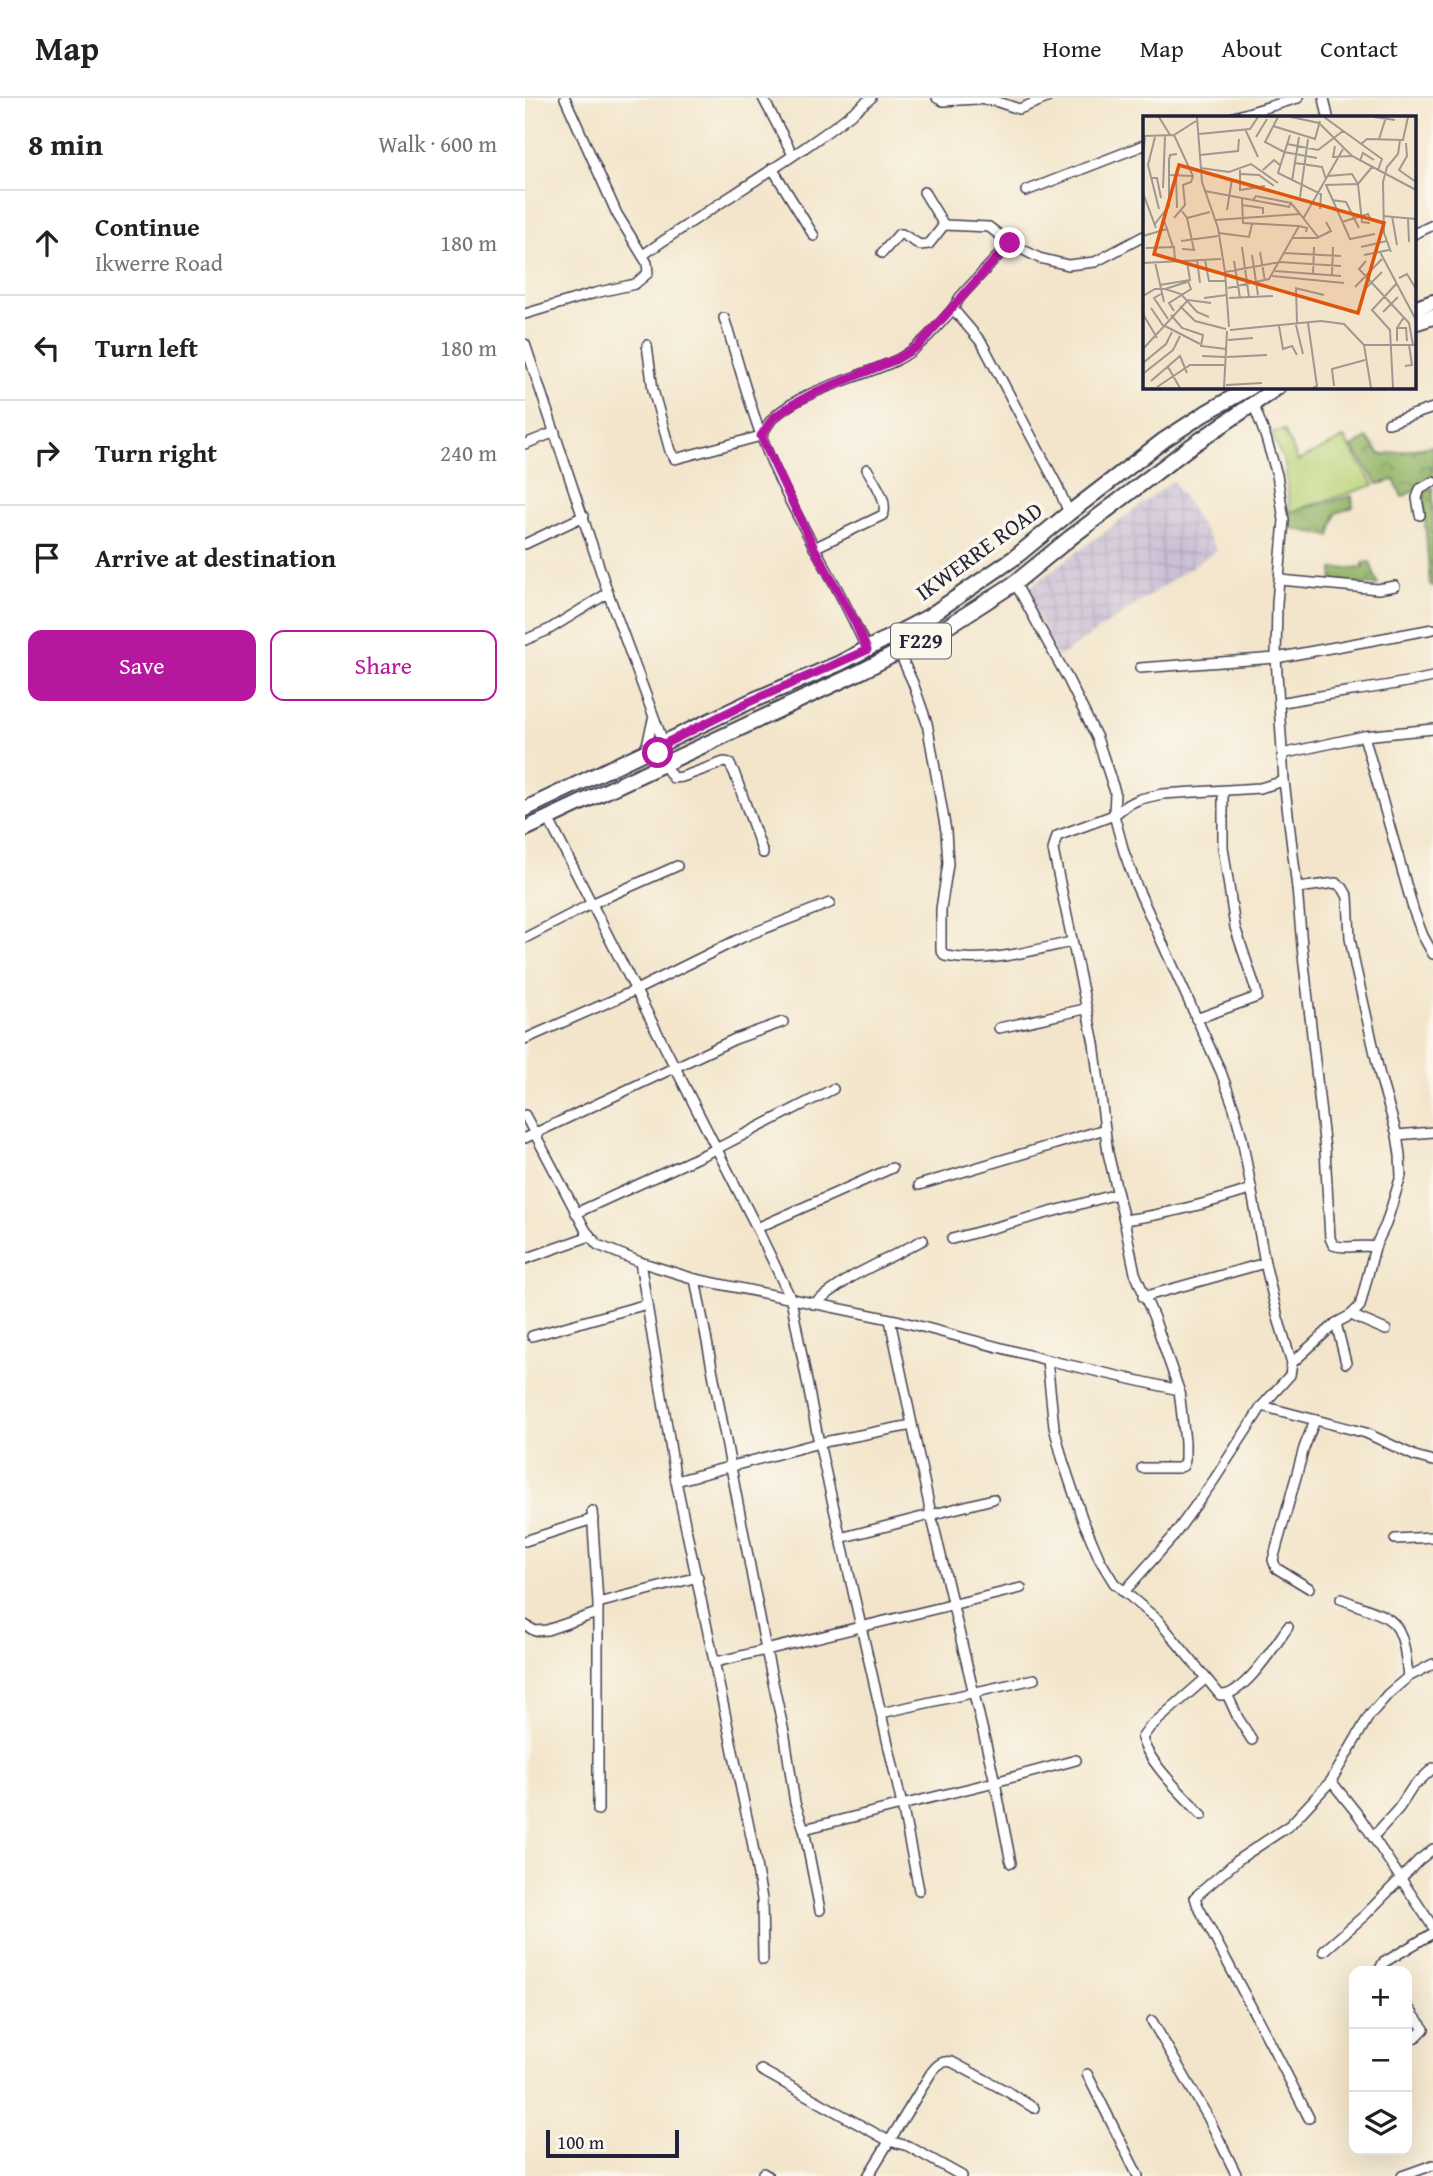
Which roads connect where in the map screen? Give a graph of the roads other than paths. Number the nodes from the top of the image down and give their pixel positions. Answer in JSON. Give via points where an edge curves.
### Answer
{"nodes":[{"id":1,"x":565,"y":98,"type":"edge"},
{"id":2,"x":763,"y":98,"type":"edge"},
{"id":3,"x":871,"y":98,"type":"edge"},
{"id":4,"x":937,"y":98,"type":"edge"},
{"id":5,"x":1047,"y":98,"type":"edge"},
{"id":6,"x":1298,"y":98,"type":"edge"},
{"id":7,"x":1324,"y":98,"type":"edge"},
{"id":8,"x":1237,"y":116,"type":"edge"},
{"id":9,"x":1328,"y":116,"type":"edge"},
{"id":10,"x":1143,"y":145,"type":"edge"},
{"id":11,"x":793,"y":155,"type":"junction"},
{"id":12,"x":772,"y":168,"type":"junction"},
{"id":13,"x":1026,"y":191,"type":"dead end"},
{"id":14,"x":924,"y":192,"type":"dead end"},
{"id":15,"x":944,"y":225,"type":"junction"},
{"id":16,"x":1433,"y":225,"type":"edge"},
{"id":17,"x":1415,"y":234,"type":"edge"},
{"id":18,"x":814,"y":236,"type":"dead end"},
{"id":19,"x":1143,"y":237,"type":"edge"},
{"id":20,"x":1010,"y":243,"type":"junction"},
{"id":21,"x":883,"y":253,"type":"dead end"},
{"id":22,"x":643,"y":255,"type":"junction"},
{"id":23,"x":1433,"y":302,"type":"edge"},
{"id":24,"x":953,"y":309,"type":"junction"},
{"id":25,"x":1415,"y":309,"type":"edge"},
{"id":26,"x":525,"y":314,"type":"edge"},
{"id":27,"x":1433,"y":317,"type":"edge"},
{"id":28,"x":724,"y":318,"type":"dead end"},
{"id":29,"x":1415,"y":323,"type":"edge"},
{"id":30,"x":525,"y":344,"type":"edge"},
{"id":31,"x":647,"y":345,"type":"dead end"},
{"id":32,"x":1249,"y":388,"type":"edge"},
{"id":33,"x":1276,"y":388,"type":"edge"},
{"id":34,"x":1253,"y":403,"type":"junction"},
{"id":35,"x":1433,"y":408,"type":"edge"},
{"id":36,"x":1389,"y":423,"type":"dead end"},
{"id":37,"x":555,"y":432,"type":"junction"},
{"id":38,"x":761,"y":436,"type":"junction"},
{"id":39,"x":525,"y":444,"type":"edge"},
{"id":40,"x":1135,"y":461,"type":"junction"},
{"id":41,"x":867,"y":469,"type":"dead end"},
{"id":42,"x":1151,"y":476,"type":"junction"},
{"id":43,"x":1433,"y":482,"type":"edge"},
{"id":44,"x":1069,"y":513,"type":"junction"},
{"id":45,"x":1420,"y":514,"type":"dead end"},
{"id":46,"x":584,"y":516,"type":"junction"},
{"id":47,"x":525,"y":544,"type":"edge"},
{"id":48,"x":814,"y":548,"type":"junction"},
{"id":49,"x":1280,"y":580,"type":"junction"},
{"id":50,"x":1015,"y":583,"type":"junction"},
{"id":51,"x":1395,"y":586,"type":"dead end"},
{"id":52,"x":608,"y":593,"type":"junction"},
{"id":53,"x":1433,"y":629,"type":"edge"},
{"id":54,"x":525,"y":640,"type":"edge"},
{"id":55,"x":867,"y":650,"type":"junction"},
{"id":56,"x":899,"y":653,"type":"junction"},
{"id":57,"x":1276,"y":658,"type":"junction"},
{"id":58,"x":1139,"y":668,"type":"dead end"},
{"id":59,"x":1433,"y":677,"type":"edge"},
{"id":60,"x":1279,"y":703,"type":"junction"},
{"id":61,"x":654,"y":718,"type":"junction"},
{"id":62,"x":1433,"y":729,"type":"edge"},
{"id":63,"x":1364,"y":736,"type":"junction"},
{"id":64,"x":664,"y":744,"type":"junction"},
{"id":65,"x":645,"y":753,"type":"junction"},
{"id":66,"x":1282,"y":754,"type":"junction"},
{"id":67,"x":663,"y":763,"type":"junction"},
{"id":68,"x":1284,"y":781,"type":"junction"},
{"id":69,"x":1223,"y":791,"type":"junction"},
{"id":70,"x":525,"y":809,"type":"edge"},
{"id":71,"x":1114,"y":815,"type":"junction"},
{"id":72,"x":548,"y":818,"type":"junction"},
{"id":73,"x":525,"y":829,"type":"edge"},
{"id":74,"x":763,"y":853,"type":"dead end"},
{"id":75,"x":677,"y":866,"type":"dead end"},
{"id":76,"x":1297,"y":888,"type":"junction"},
{"id":77,"x":830,"y":903,"type":"dead end"},
{"id":78,"x":591,"y":904,"type":"junction"},
{"id":79,"x":525,"y":938,"type":"edge"},
{"id":80,"x":1071,"y":942,"type":"junction"},
{"id":81,"x":1433,"y":954,"type":"edge"},
{"id":82,"x":635,"y":989,"type":"junction"},
{"id":83,"x":1085,"y":1009,"type":"junction"},
{"id":84,"x":1196,"y":1019,"type":"junction"},
{"id":85,"x":783,"y":1022,"type":"dead end"},
{"id":86,"x":999,"y":1028,"type":"dead end"},
{"id":87,"x":525,"y":1039,"type":"edge"},
{"id":88,"x":674,"y":1069,"type":"junction"},
{"id":89,"x":832,"y":1089,"type":"dead end"},
{"id":90,"x":525,"y":1115,"type":"edge"},
{"id":91,"x":1105,"y":1129,"type":"junction"},
{"id":92,"x":1433,"y":1132,"type":"edge"},
{"id":93,"x":535,"y":1134,"type":"junction"},
{"id":94,"x":1397,"y":1135,"type":"junction"},
{"id":95,"x":525,"y":1138,"type":"edge"},
{"id":96,"x":716,"y":1149,"type":"junction"},
{"id":97,"x":892,"y":1168,"type":"dead end"},
{"id":98,"x":919,"y":1185,"type":"dead end"},
{"id":99,"x":1252,"y":1189,"type":"junction"},
{"id":100,"x":1117,"y":1194,"type":"junction"},
{"id":101,"x":576,"y":1213,"type":"junction"},
{"id":102,"x":1124,"y":1220,"type":"junction"},
{"id":103,"x":757,"y":1228,"type":"junction"},
{"id":104,"x":590,"y":1236,"type":"junction"},
{"id":105,"x":952,"y":1239,"type":"dead end"},
{"id":106,"x":923,"y":1240,"type":"dead end"},
{"id":107,"x":1375,"y":1247,"type":"junction"},
{"id":108,"x":525,"y":1259,"type":"edge"},
{"id":109,"x":640,"y":1262,"type":"junction"},
{"id":110,"x":1265,"y":1263,"type":"junction"},
{"id":111,"x":695,"y":1279,"type":"junction"},
{"id":112,"x":1143,"y":1297,"type":"junction"},
{"id":113,"x":791,"y":1299,"type":"junction"},
{"id":114,"x":647,"y":1304,"type":"junction"},
{"id":115,"x":813,"y":1304,"type":"junction"},
{"id":116,"x":1351,"y":1315,"type":"junction"},
{"id":117,"x":890,"y":1320,"type":"junction"},
{"id":118,"x":1336,"y":1323,"type":"junction"},
{"id":119,"x":1386,"y":1330,"type":"dead end"},
{"id":120,"x":532,"y":1336,"type":"dead end"},
{"id":121,"x":1047,"y":1360,"type":"junction"},
{"id":122,"x":1293,"y":1363,"type":"junction"},
{"id":123,"x":1346,"y":1363,"type":"dead end"},
{"id":124,"x":1179,"y":1390,"type":"junction"},
{"id":125,"x":1262,"y":1406,"type":"junction"},
{"id":126,"x":1315,"y":1420,"type":"junction"},
{"id":127,"x":912,"y":1425,"type":"junction"},
{"id":128,"x":819,"y":1443,"type":"junction"},
{"id":129,"x":1433,"y":1461,"type":"edge"},
{"id":130,"x":731,"y":1465,"type":"junction"},
{"id":131,"x":1142,"y":1468,"type":"dead end"},
{"id":132,"x":676,"y":1480,"type":"junction"},
{"id":133,"x":993,"y":1499,"type":"dead end"},
{"id":134,"x":931,"y":1514,"type":"junction"},
{"id":135,"x":1433,"y":1537,"type":"edge"},
{"id":136,"x":840,"y":1538,"type":"junction"},
{"id":137,"x":1395,"y":1538,"type":"dead end"},
{"id":138,"x":525,"y":1541,"type":"edge"},
{"id":139,"x":698,"y":1577,"type":"junction"},
{"id":140,"x":1021,"y":1588,"type":"dead end"},
{"id":141,"x":1310,"y":1588,"type":"dead end"},
{"id":142,"x":1124,"y":1592,"type":"junction"},
{"id":143,"x":1341,"y":1600,"type":"dead end"},
{"id":144,"x":952,"y":1603,"type":"junction"},
{"id":145,"x":598,"y":1608,"type":"junction"},
{"id":146,"x":525,"y":1625,"type":"edge"},
{"id":147,"x":860,"y":1626,"type":"junction"},
{"id":148,"x":1288,"y":1627,"type":"dead end"},
{"id":149,"x":766,"y":1650,"type":"junction"},
{"id":150,"x":716,"y":1662,"type":"junction"},
{"id":151,"x":1433,"y":1664,"type":"edge"},
{"id":152,"x":1408,"y":1677,"type":"junction"},
{"id":153,"x":1034,"y":1679,"type":"dead end"},
{"id":154,"x":1205,"y":1679,"type":"junction"},
{"id":155,"x":973,"y":1693,"type":"junction"},
{"id":156,"x":1228,"y":1696,"type":"junction"},
{"id":157,"x":881,"y":1713,"type":"junction"},
{"id":158,"x":1252,"y":1740,"type":"dead end"},
{"id":159,"x":1076,"y":1759,"type":"dead end"},
{"id":160,"x":1433,"y":1768,"type":"edge"},
{"id":161,"x":1331,"y":1780,"type":"junction"},
{"id":162,"x":995,"y":1782,"type":"junction"},
{"id":163,"x":902,"y":1805,"type":"junction"},
{"id":164,"x":598,"y":1810,"type":"dead end"},
{"id":165,"x":1202,"y":1815,"type":"dead end"},
{"id":166,"x":804,"y":1829,"type":"junction"},
{"id":167,"x":1373,"y":1837,"type":"junction"},
{"id":168,"x":1433,"y":1849,"type":"edge"},
{"id":169,"x":1011,"y":1863,"type":"dead end"},
{"id":170,"x":1401,"y":1877,"type":"junction"},
{"id":171,"x":919,"y":1890,"type":"dead end"},
{"id":172,"x":820,"y":1910,"type":"dead end"},
{"id":173,"x":1433,"y":1927,"type":"edge"},
{"id":174,"x":1433,"y":1933,"type":"edge"},
{"id":175,"x":1324,"y":1951,"type":"dead end"},
{"id":176,"x":763,"y":1960,"type":"dead end"},
{"id":177,"x":1382,"y":1966,"type":"edge"},
{"id":178,"x":1412,"y":2013,"type":"edge"},
{"id":179,"x":1152,"y":2021,"type":"dead end"},
{"id":180,"x":1412,"y":2039,"type":"edge"},
{"id":181,"x":761,"y":2070,"type":"dead end"},
{"id":182,"x":1087,"y":2074,"type":"dead end"},
{"id":183,"x":1034,"y":2108,"type":"dead end"},
{"id":184,"x":1309,"y":2118,"type":"dead end"},
{"id":185,"x":889,"y":2141,"type":"junction"},
{"id":186,"x":1433,"y":2165,"type":"edge"},
{"id":187,"x":867,"y":2176,"type":"edge"},
{"id":188,"x":962,"y":2176,"type":"edge"},
{"id":189,"x":1138,"y":2176,"type":"edge"},
{"id":190,"x":1237,"y":2176,"type":"edge"},
{"id":191,"x":1402,"y":2176,"type":"edge"}],
"edges":[{"from":1,"to":22,"type":"street","via":[[617,214]]},
{"from":2,"to":11,"type":"street"},
{"from":3,"to":11,"type":"street"},
{"from":4,"to":5,"type":"street","via":[[995,101],[1019,109]]},
{"from":6,"to":8,"type":"street"},
{"from":7,"to":9,"type":"street"},
{"from":10,"to":13,"type":"street"},
{"from":11,"to":12,"type":"street"},
{"from":12,"to":18,"type":"street"},
{"from":12,"to":22,"type":"street"},
{"from":14,"to":15,"type":"street"},
{"from":15,"to":20,"type":"street","via":[[989,227]]},
{"from":15,"to":21,"type":"street","via":[[932,243],[920,245],[899,234]]},
{"from":16,"to":17,"type":"street"},
{"from":19,"to":20,"type":"street","via":[[1095,262],[1068,265],[1039,258]]},
{"from":20,"to":24,"type":"street"},
{"from":22,"to":26,"type":"street","via":[[648,273],[635,284]]},
{"from":23,"to":25,"type":"main road"},
{"from":24,"to":38,"type":"street","via":[[918,346],[792,405],[773,418]]},
{"from":24,"to":44,"type":"street","via":[[988,354]]},
{"from":27,"to":29,"type":"main road"},
{"from":28,"to":38,"type":"street"},
{"from":30,"to":37,"type":"street"},
{"from":31,"to":38,"type":"street","via":[[653,390],[675,459]]},
{"from":32,"to":40,"type":"main road","name":"IKWERRE ROAD","number":"F229"},
{"from":33,"to":34,"type":"main road","number":"F229"},
{"from":34,"to":42,"type":"main road","number":"F229"},
{"from":34,"to":49,"type":"street","via":[[1277,475],[1284,520]]},
{"from":35,"to":36,"type":"street"},
{"from":37,"to":39,"type":"street"},
{"from":37,"to":46,"type":"street"},
{"from":38,"to":48,"type":"street"},
{"from":40,"to":42,"type":"main road"},
{"from":40,"to":44,"type":"main road","name":"IKWERRE ROAD","number":"F229"},
{"from":41,"to":48,"type":"street","via":[[884,502],[883,515]]},
{"from":42,"to":50,"type":"main road","number":"F229"},
{"from":43,"to":45,"type":"street","via":[[1420,489]]},
{"from":44,"to":55,"type":"main road","name":"IKWERRE ROAD","number":"F229","via":[[949,603]]},
{"from":46,"to":47,"type":"street"},
{"from":46,"to":52,"type":"street"},
{"from":48,"to":55,"type":"street"},
{"from":49,"to":51,"type":"street","via":[[1378,589]]},
{"from":49,"to":57,"type":"street"},
{"from":50,"to":56,"type":"main road","number":"F229"},
{"from":50,"to":71,"type":"street","via":[[1097,738],[1115,792]]},
{"from":52,"to":54,"type":"street"},
{"from":52,"to":61,"type":"street"},
{"from":53,"to":57,"type":"street"},
{"from":55,"to":64,"type":"main road","name":"IKWERRE ROAD","number":"F229"},
{"from":56,"to":67,"type":"main road","number":"F229"},
{"from":56,"to":80,"type":"street","via":[[927,723],[946,831],[941,950],[956,958],[990,958]]},
{"from":57,"to":58,"type":"street"},
{"from":57,"to":60,"type":"street"},
{"from":59,"to":60,"type":"street"},
{"from":60,"to":66,"type":"street"},
{"from":61,"to":64,"type":"street"},
{"from":61,"to":65,"type":"street"},
{"from":62,"to":63,"type":"street"},
{"from":63,"to":66,"type":"street"},
{"from":63,"to":81,"type":"street","via":[[1415,912]]},
{"from":64,"to":65,"type":"main road","name":"IKWERRE ROAD","number":"F229"},
{"from":64,"to":72,"type":"main road","via":[[649,763],[561,804]]},
{"from":65,"to":70,"type":"main road","name":"IKWERRE ROAD","number":"F229"},
{"from":66,"to":68,"type":"street"},
{"from":67,"to":72,"type":"main road","number":"F229"},
{"from":67,"to":74,"type":"street","via":[[673,778],[729,763]]},
{"from":68,"to":69,"type":"street"},
{"from":68,"to":76,"type":"street"},
{"from":69,"to":71,"type":"street","via":[[1140,799]]},
{"from":69,"to":84,"type":"street","via":[[1223,847],[1233,915],[1257,997]]},
{"from":71,"to":80,"type":"street","via":[[1056,836],[1053,850]]},
{"from":71,"to":84,"type":"street","via":[[1136,885]]},
{"from":72,"to":73,"type":"main road","number":"F229"},
{"from":72,"to":78,"type":"street"},
{"from":75,"to":78,"type":"street"},
{"from":76,"to":94,"type":"street","via":[[1336,883],[1348,897],[1353,951]]},
{"from":76,"to":107,"type":"street","via":[[1330,1238],[1339,1247]]},
{"from":77,"to":82,"type":"street","via":[[743,937]]},
{"from":78,"to":79,"type":"street"},
{"from":78,"to":82,"type":"street"},
{"from":80,"to":83,"type":"street"},
{"from":82,"to":87,"type":"street"},
{"from":82,"to":88,"type":"street"},
{"from":83,"to":86,"type":"street"},
{"from":83,"to":91,"type":"street"},
{"from":84,"to":99,"type":"street","via":[[1234,1108]]},
{"from":85,"to":88,"type":"street"},
{"from":88,"to":93,"type":"street"},
{"from":88,"to":96,"type":"street"},
{"from":89,"to":96,"type":"street"},
{"from":90,"to":93,"type":"street"},
{"from":91,"to":98,"type":"street"},
{"from":91,"to":100,"type":"street"},
{"from":92,"to":94,"type":"street"},
{"from":93,"to":95,"type":"street"},
{"from":93,"to":101,"type":"street"},
{"from":94,"to":107,"type":"street","via":[[1401,1175]]},
{"from":96,"to":101,"type":"street"},
{"from":96,"to":103,"type":"street"},
{"from":97,"to":103,"type":"street"},
{"from":99,"to":102,"type":"street","via":[[1164,1215]]},
{"from":99,"to":110,"type":"street"},
{"from":100,"to":102,"type":"street"},
{"from":100,"to":105,"type":"street"},
{"from":101,"to":104,"type":"street"},
{"from":102,"to":112,"type":"street"},
{"from":103,"to":113,"type":"street"},
{"from":104,"to":108,"type":"street"},
{"from":104,"to":109,"type":"street","via":[[598,1245]]},
{"from":106,"to":115,"type":"street","via":[[853,1276]]},
{"from":107,"to":116,"type":"street","via":[[1364,1296]]},
{"from":109,"to":111,"type":"street"},
{"from":109,"to":114,"type":"street"},
{"from":110,"to":112,"type":"street"},
{"from":110,"to":122,"type":"street"},
{"from":111,"to":113,"type":"street"},
{"from":111,"to":130,"type":"street"},
{"from":112,"to":124,"type":"street"},
{"from":113,"to":115,"type":"street"},
{"from":113,"to":128,"type":"street"},
{"from":114,"to":120,"type":"street"},
{"from":114,"to":132,"type":"street"},
{"from":115,"to":117,"type":"street"},
{"from":116,"to":118,"type":"street"},
{"from":116,"to":119,"type":"street"},
{"from":117,"to":121,"type":"street"},
{"from":117,"to":127,"type":"street"},
{"from":118,"to":122,"type":"street"},
{"from":118,"to":123,"type":"street"},
{"from":121,"to":124,"type":"street"},
{"from":121,"to":142,"type":"street","via":[[1054,1427],[1063,1461],[1100,1560]]},
{"from":122,"to":125,"type":"street","via":[[1290,1375]]},
{"from":124,"to":131,"type":"street","via":[[1183,1466]]},
{"from":125,"to":126,"type":"street"},
{"from":125,"to":142,"type":"street","via":[[1172,1538]]},
{"from":126,"to":129,"type":"street","via":[[1366,1433]]},
{"from":126,"to":141,"type":"street","via":[[1273,1560],[1276,1568]]},
{"from":127,"to":128,"type":"street"},
{"from":127,"to":134,"type":"street"},
{"from":128,"to":130,"type":"street"},
{"from":128,"to":136,"type":"street"},
{"from":130,"to":132,"type":"street"},
{"from":130,"to":149,"type":"street"},
{"from":132,"to":139,"type":"street"},
{"from":133,"to":134,"type":"street"},
{"from":134,"to":136,"type":"street"},
{"from":134,"to":144,"type":"street"},
{"from":135,"to":137,"type":"street"},
{"from":136,"to":147,"type":"street"},
{"from":138,"to":145,"type":"street","via":[[592,1515]]},
{"from":139,"to":145,"type":"street"},
{"from":139,"to":150,"type":"street"},
{"from":140,"to":144,"type":"street"},
{"from":142,"to":154,"type":"street","via":[[1158,1620]]},
{"from":143,"to":152,"type":"street","via":[[1387,1617],[1398,1626],[1406,1647]]},
{"from":144,"to":147,"type":"street"},
{"from":144,"to":155,"type":"street"},
{"from":145,"to":146,"type":"street","via":[[547,1630],[535,1631]]},
{"from":145,"to":164,"type":"street"},
{"from":147,"to":149,"type":"street"},
{"from":147,"to":157,"type":"street"},
{"from":148,"to":156,"type":"street","via":[[1259,1667]]},
{"from":149,"to":150,"type":"street"},
{"from":149,"to":166,"type":"street"},
{"from":150,"to":176,"type":"street","via":[[753,1841],[762,1899]]},
{"from":151,"to":152,"type":"street"},
{"from":152,"to":161,"type":"street","via":[[1369,1716]]},
{"from":153,"to":155,"type":"street"},
{"from":154,"to":156,"type":"street","via":[[1220,1695]]},
{"from":154,"to":165,"type":"street","via":[[1142,1738],[1153,1759]]},
{"from":155,"to":157,"type":"street"},
{"from":155,"to":162,"type":"street"},
{"from":156,"to":158,"type":"street"},
{"from":157,"to":163,"type":"street"},
{"from":159,"to":162,"type":"street"},
{"from":160,"to":167,"type":"street"},
{"from":161,"to":167,"type":"street"},
{"from":161,"to":184,"type":"street","via":[[1290,1825],[1195,1896]]},
{"from":162,"to":163,"type":"street"},
{"from":162,"to":169,"type":"street"},
{"from":163,"to":166,"type":"street"},
{"from":163,"to":171,"type":"street"},
{"from":166,"to":172,"type":"street"},
{"from":167,"to":170,"type":"street"},
{"from":168,"to":170,"type":"street"},
{"from":170,"to":173,"type":"street"},
{"from":170,"to":175,"type":"street"},
{"from":174,"to":177,"type":"street"},
{"from":178,"to":180,"type":"street","via":[[1424,2029]]},
{"from":179,"to":190,"type":"street"},
{"from":181,"to":185,"type":"street"},
{"from":182,"to":189,"type":"street"},
{"from":183,"to":185,"type":"street","via":[[946,2061],[931,2073]]},
{"from":185,"to":187,"type":"street"},
{"from":185,"to":188,"type":"street","via":[[908,2146]]},
{"from":186,"to":191,"type":"street"}]}
